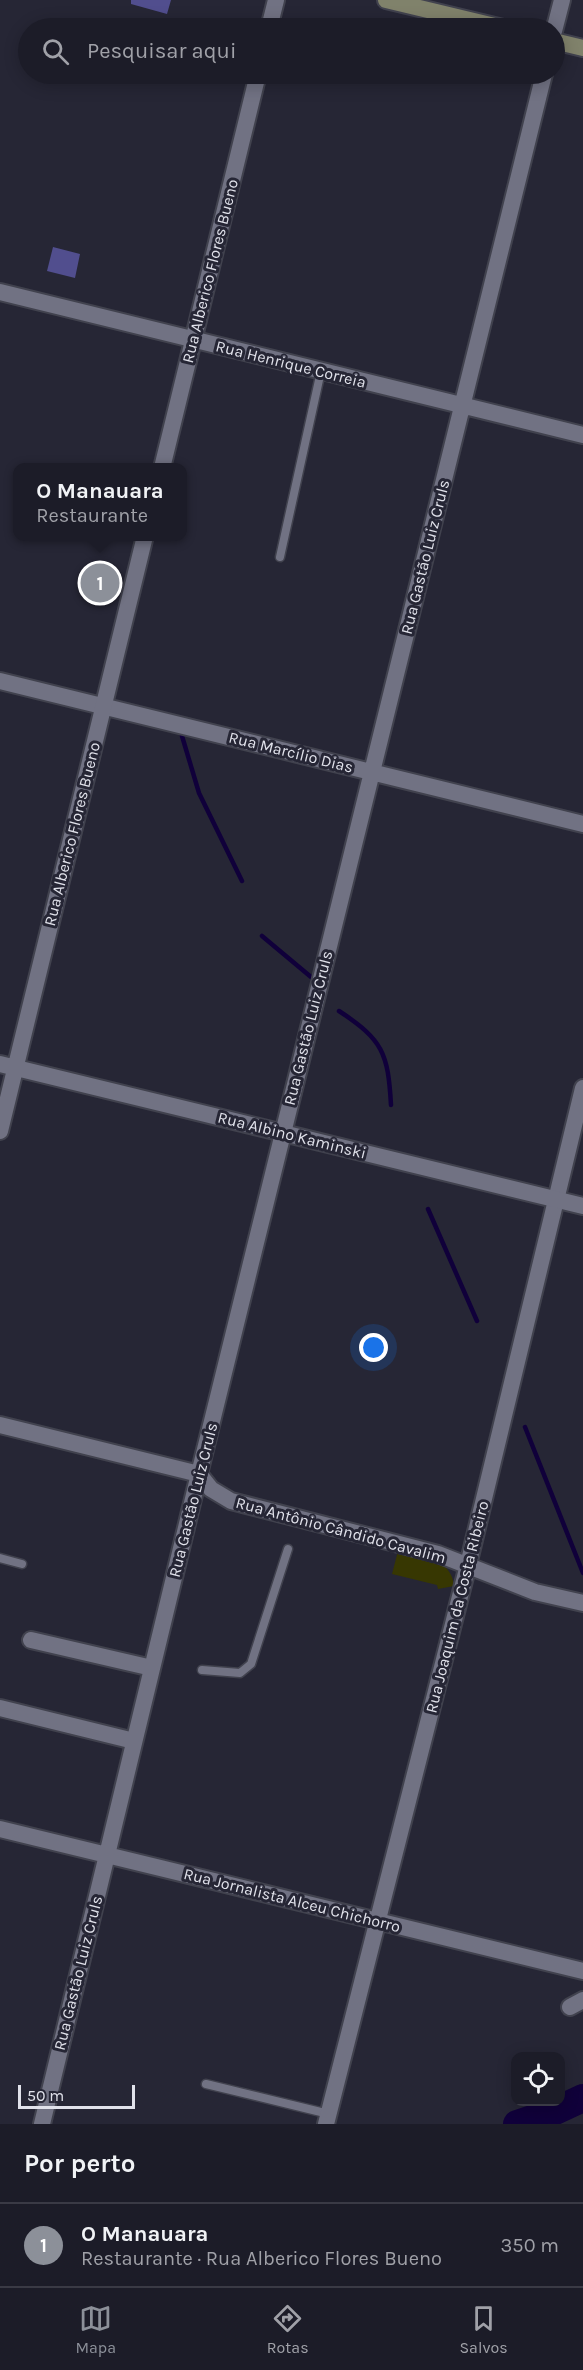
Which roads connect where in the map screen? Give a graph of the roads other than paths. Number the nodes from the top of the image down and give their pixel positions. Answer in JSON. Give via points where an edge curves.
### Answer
{"nodes":[{"id":1,"x":276,"y":0,"type":"edge"},
{"id":2,"x":386,"y":0,"type":"edge"},
{"id":3,"x":562,"y":0,"type":"edge"},
{"id":4,"x":272,"y":18,"type":"edge"},
{"id":5,"x":461,"y":18,"type":"edge"},
{"id":6,"x":558,"y":18,"type":"edge"},
{"id":7,"x":565,"y":44,"type":"edge"},
{"id":8,"x":583,"y":48,"type":"edge"},
{"id":9,"x":256,"y":84,"type":"edge"},
{"id":10,"x":542,"y":84,"type":"edge"},
{"id":11,"x":0,"y":292,"type":"edge"},
{"id":12,"x":193,"y":339,"type":"junction"},
{"id":13,"x":321,"y":371,"type":"junction"},
{"id":14,"x":462,"y":406,"type":"junction"},
{"id":15,"x":583,"y":435,"type":"edge"},
{"id":16,"x":163,"y":463,"type":"edge"},
{"id":17,"x":144,"y":541,"type":"edge"},
{"id":18,"x":280,"y":557,"type":"dead end"},
{"id":19,"x":0,"y":681,"type":"edge"},
{"id":20,"x":104,"y":706,"type":"junction"},
{"id":21,"x":372,"y":772,"type":"junction"},
{"id":22,"x":583,"y":824,"type":"edge"},
{"id":23,"x":8,"y":1066,"type":"edge"},
{"id":24,"x":583,"y":1088,"type":"edge"},
{"id":25,"x":0,"y":1131,"type":"edge"},
{"id":26,"x":283,"y":1133,"type":"junction"},
{"id":27,"x":555,"y":1199,"type":"junction"},
{"id":28,"x":583,"y":1206,"type":"edge"},
{"id":29,"x":0,"y":1425,"type":"edge"},
{"id":30,"x":199,"y":1474,"type":"junction"},
{"id":31,"x":288,"y":1549,"type":"dead end"},
{"id":32,"x":0,"y":1558,"type":"edge"},
{"id":33,"x":22,"y":1564,"type":"dead end"},
{"id":34,"x":468,"y":1565,"type":"junction"},
{"id":35,"x":583,"y":1604,"type":"edge"},
{"id":36,"x":31,"y":1640,"type":"dead end"},
{"id":37,"x":152,"y":1668,"type":"junction"},
{"id":38,"x":202,"y":1670,"type":"dead end"},
{"id":39,"x":0,"y":1708,"type":"edge"},
{"id":40,"x":134,"y":1741,"type":"junction"},
{"id":41,"x":0,"y":1829,"type":"edge"},
{"id":42,"x":107,"y":1855,"type":"junction"},
{"id":43,"x":377,"y":1921,"type":"junction"},
{"id":44,"x":583,"y":1971,"type":"edge"},
{"id":45,"x":206,"y":2084,"type":"dead end"},
{"id":46,"x":328,"y":2119,"type":"edge"},
{"id":47,"x":42,"y":2124,"type":"edge"}],
"edges":[{"from":1,"to":4,"type":"street"},
{"from":2,"to":5,"type":"main road"},
{"from":3,"to":6,"type":"street"},
{"from":7,"to":8,"type":"main road"},
{"from":9,"to":12,"type":"street","name":"Rua Alberico Flores Bueno"},
{"from":10,"to":14,"type":"street","name":"Rua Gastão Luiz Cruls"},
{"from":11,"to":12,"type":"street","name":"Rua Henrique Correia"},
{"from":12,"to":13,"type":"street","name":"Rua Henrique Correia"},
{"from":12,"to":16,"type":"street","name":"Rua Alberico Flores Bueno"},
{"from":13,"to":14,"type":"street","name":"Rua Henrique Correia"},
{"from":13,"to":18,"type":"lane"},
{"from":14,"to":15,"type":"street","name":"Rua Henrique Correia"},
{"from":14,"to":21,"type":"street","name":"Rua Gastão Luiz Cruls"},
{"from":17,"to":20,"type":"street","name":"Rua Alberico Flores Bueno"},
{"from":19,"to":20,"type":"street","name":"Rua Marcílio Dias"},
{"from":20,"to":21,"type":"street","name":"Rua Marcílio Dias"},
{"from":20,"to":23,"type":"street","name":"Rua Alberico Flores Bueno"},
{"from":21,"to":22,"type":"street","name":"Rua Marcílio Dias"},
{"from":21,"to":26,"type":"street","name":"Rua Gastão Luiz Cruls"},
{"from":23,"to":25,"type":"street","name":"Rua Alberico Flores Bueno"},
{"from":23,"to":26,"type":"street","name":"Rua Albino Kaminski"},
{"from":24,"to":27,"type":"street","name":"Rua Joaquim da Costa Ribeiro"},
{"from":26,"to":27,"type":"street","name":"Rua Albino Kaminski"},
{"from":26,"to":30,"type":"street","name":"Rua Gastão Luiz Cruls"},
{"from":27,"to":28,"type":"street","name":"Rua Albino Kaminski"},
{"from":27,"to":34,"type":"street","name":"Rua Joaquim da Costa Ribeiro"},
{"from":29,"to":30,"type":"street"},
{"from":30,"to":34,"type":"street","name":"Rua Antônio Cândido Cavalim","via":[[211,1489],[231,1501]]},
{"from":30,"to":37,"type":"street","name":"Rua Gastão Luiz Cruls"},
{"from":31,"to":38,"type":"lane","via":[[251,1664],[240,1673]]},
{"from":32,"to":33,"type":"lane"},
{"from":34,"to":35,"type":"street","name":"Rua Antônio Cândido Cavalim","via":[[535,1592]]},
{"from":34,"to":43,"type":"street","name":"Rua Joaquim da Costa Ribeiro"},
{"from":36,"to":37,"type":"street"},
{"from":37,"to":40,"type":"street","name":"Rua Gastão Luiz Cruls"},
{"from":39,"to":40,"type":"street"},
{"from":40,"to":42,"type":"street","name":"Rua Gastão Luiz Cruls"},
{"from":41,"to":42,"type":"street","name":"Rua Jornalista Alceu Chichorro"},
{"from":42,"to":43,"type":"street","name":"Rua Jornalista Alceu Chichorro"},
{"from":42,"to":47,"type":"street","name":"Rua Gastão Luiz Cruls"},
{"from":43,"to":44,"type":"street","name":"Rua Jornalista Alceu Chichorro"},
{"from":43,"to":46,"type":"street","name":"Rua Joaquim da Costa Ribeiro"},
{"from":45,"to":46,"type":"lane"}]}
